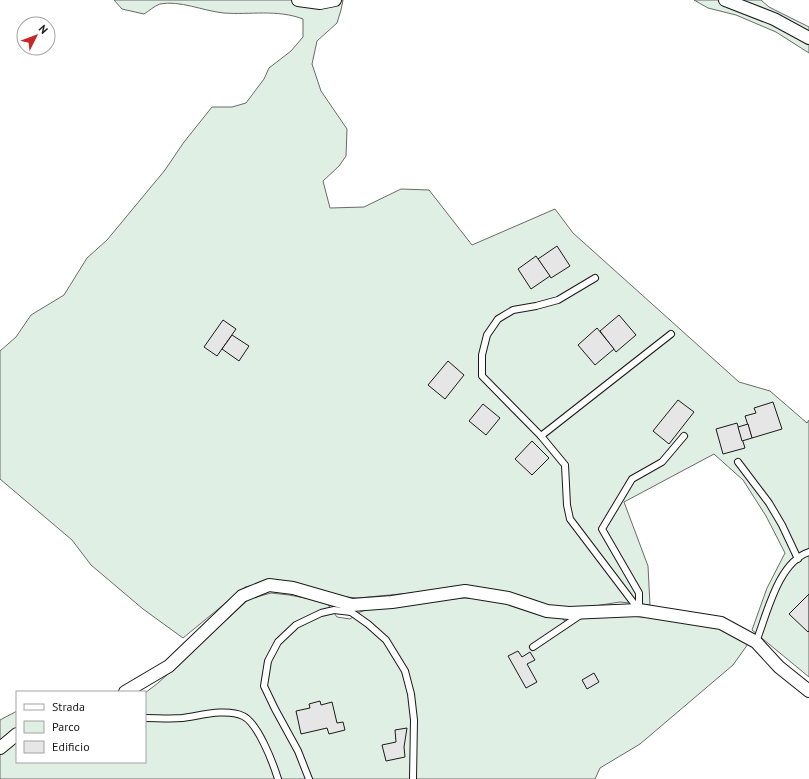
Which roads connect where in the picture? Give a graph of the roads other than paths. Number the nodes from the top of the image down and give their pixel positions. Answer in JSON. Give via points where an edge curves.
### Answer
{"nodes":[{"id":1,"x":298,"y":0,"type":"edge"},
{"id":2,"x":335,"y":0,"type":"edge"},
{"id":3,"x":725,"y":0,"type":"edge"},
{"id":4,"x":809,"y":38,"type":"edge"},
{"id":5,"x":595,"y":278,"type":"dead end"},
{"id":6,"x":671,"y":334,"type":"dead end"},
{"id":7,"x":541,"y":436,"type":"junction"},
{"id":8,"x":684,"y":436,"type":"dead end"},
{"id":9,"x":738,"y":462,"type":"dead end"},
{"id":10,"x":809,"y":552,"type":"edge"},
{"id":11,"x":798,"y":558,"type":"junction"},
{"id":12,"x":352,"y":608,"type":"junction"},
{"id":13,"x":639,"y":610,"type":"junction"},
{"id":14,"x":585,"y":612,"type":"junction"},
{"id":15,"x":756,"y":642,"type":"junction"},
{"id":16,"x":533,"y":647,"type":"dead end"},
{"id":17,"x":127,"y":691,"type":"edge"},
{"id":18,"x":809,"y":691,"type":"edge"},
{"id":19,"x":146,"y":718,"type":"edge"},
{"id":20,"x":16,"y":735,"type":"edge"},
{"id":21,"x":0,"y":748,"type":"edge"},
{"id":22,"x":278,"y":779,"type":"edge"},
{"id":23,"x":309,"y":779,"type":"edge"},
{"id":24,"x":413,"y":779,"type":"edge"}],
"edges":[{"from":1,"to":2,"type":"street","via":[[320,3]]},
{"from":3,"to":4,"type":"street","via":[[774,19]]},
{"from":5,"to":7,"type":"lane","via":[[558,300],[513,310],[498,320],[487,335],[482,355],[482,376]]},
{"from":6,"to":7,"type":"lane"},
{"from":7,"to":13,"type":"lane","via":[[565,465],[570,519]]},
{"from":8,"to":13,"type":"lane","via":[[662,462],[632,479],[602,529],[639,593]]},
{"from":9,"to":11,"type":"lane","via":[[769,503]]},
{"from":10,"to":11,"type":"lane"},
{"from":11,"to":15,"type":"lane","via":[[786,570],[778,584]]},
{"from":12,"to":14,"type":"street","via":[[465,591],[508,598],[547,611]]},
{"from":12,"to":17,"type":"street","via":[[293,588],[269,585],[242,596],[169,666]]},
{"from":12,"to":23,"type":"lane","via":[[321,613],[296,625],[278,642],[268,661],[264,686],[298,751]]},
{"from":12,"to":24,"type":"lane","via":[[386,640],[405,671],[414,720]]},
{"from":13,"to":14,"type":"street"},
{"from":13,"to":15,"type":"street","via":[[721,623]]},
{"from":14,"to":16,"type":"lane"},
{"from":15,"to":18,"type":"street","via":[[779,667]]},
{"from":19,"to":22,"type":"lane","via":[[180,718],[228,712],[243,716],[252,722],[259,734]]},
{"from":20,"to":21,"type":"street"}]}
